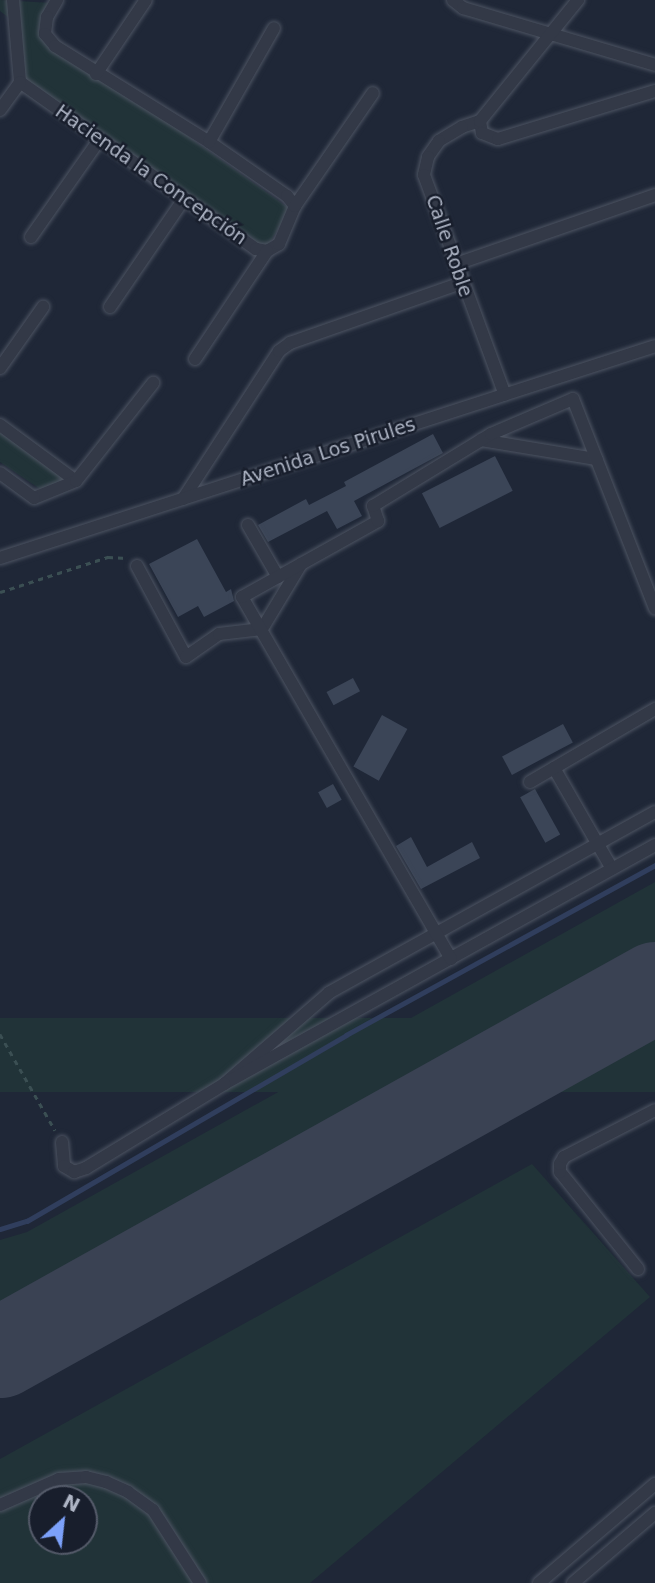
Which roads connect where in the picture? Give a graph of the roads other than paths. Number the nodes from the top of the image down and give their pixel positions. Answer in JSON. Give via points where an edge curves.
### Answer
{"nodes":[{"id":1,"x":13,"y":0,"type":"edge"},
{"id":2,"x":57,"y":0,"type":"edge"},
{"id":3,"x":146,"y":0,"type":"edge"},
{"id":4,"x":453,"y":0,"type":"edge"},
{"id":5,"x":578,"y":0,"type":"edge"},
{"id":6,"x":274,"y":28,"type":"dead end"},
{"id":7,"x":551,"y":34,"type":"junction"},
{"id":8,"x":655,"y":65,"type":"edge"},
{"id":9,"x":96,"y":74,"type":"junction"},
{"id":10,"x":20,"y":82,"type":"junction"},
{"id":11,"x":655,"y":91,"type":"edge"},
{"id":12,"x":373,"y":93,"type":"dead end"},
{"id":13,"x":0,"y":110,"type":"edge"},
{"id":14,"x":480,"y":121,"type":"junction"},
{"id":15,"x":100,"y":139,"type":"junction"},
{"id":16,"x":209,"y":142,"type":"junction"},
{"id":17,"x":655,"y":195,"type":"edge"},
{"id":18,"x":184,"y":200,"type":"junction"},
{"id":19,"x":295,"y":206,"type":"junction"},
{"id":20,"x":31,"y":237,"type":"dead end"},
{"id":21,"x":267,"y":251,"type":"junction"},
{"id":22,"x":456,"y":264,"type":"junction"},
{"id":23,"x":461,"y":283,"type":"junction"},
{"id":24,"x":43,"y":307,"type":"dead end"},
{"id":25,"x":110,"y":307,"type":"dead end"},
{"id":26,"x":655,"y":346,"type":"edge"},
{"id":27,"x":195,"y":359,"type":"dead end"},
{"id":28,"x":0,"y":368,"type":"edge"},
{"id":29,"x":153,"y":383,"type":"dead end"},
{"id":30,"x":505,"y":395,"type":"junction"},
{"id":31,"x":0,"y":425,"type":"edge"},
{"id":32,"x":481,"y":440,"type":"junction"},
{"id":33,"x":596,"y":459,"type":"junction"},
{"id":34,"x":0,"y":473,"type":"edge"},
{"id":35,"x":76,"y":481,"type":"junction"},
{"id":36,"x":183,"y":499,"type":"junction"},
{"id":37,"x":247,"y":525,"type":"dead end"},
{"id":38,"x":0,"y":558,"type":"edge"},
{"id":39,"x":301,"y":564,"type":"junction"},
{"id":40,"x":137,"y":566,"type":"road end"},
{"id":41,"x":278,"y":577,"type":"junction"},
{"id":42,"x":655,"y":608,"type":"edge"},
{"id":43,"x":262,"y":629,"type":"junction"},
{"id":44,"x":655,"y":709,"type":"edge"},
{"id":45,"x":554,"y":768,"type":"junction"},
{"id":46,"x":530,"y":782,"type":"dead end"},
{"id":47,"x":655,"y":812,"type":"edge"},
{"id":48,"x":597,"y":845,"type":"junction"},
{"id":49,"x":655,"y":845,"type":"edge"},
{"id":50,"x":611,"y":869,"type":"junction"},
{"id":51,"x":437,"y":933,"type":"junction"},
{"id":52,"x":451,"y":959,"type":"junction"},
{"id":53,"x":224,"y":1084,"type":"junction"},
{"id":54,"x":655,"y":1110,"type":"edge"},
{"id":55,"x":62,"y":1142,"type":"road end"},
{"id":56,"x":638,"y":1269,"type":"dead end"},
{"id":57,"x":653,"y":1491,"type":"edge"},
{"id":58,"x":0,"y":1504,"type":"edge"},
{"id":59,"x":655,"y":1513,"type":"edge"},
{"id":60,"x":200,"y":1583,"type":"edge"},
{"id":61,"x":539,"y":1583,"type":"edge"},
{"id":62,"x":572,"y":1583,"type":"edge"}],
"edges":[{"from":1,"to":10,"type":"street"},
{"from":2,"to":9,"type":"street","via":[[47,17],[45,34]]},
{"from":3,"to":9,"type":"street"},
{"from":4,"to":7,"type":"street","via":[[463,8]]},
{"from":5,"to":7,"type":"street"},
{"from":6,"to":16,"type":"street"},
{"from":7,"to":8,"type":"street"},
{"from":7,"to":14,"type":"street"},
{"from":9,"to":16,"type":"street"},
{"from":10,"to":13,"type":"street"},
{"from":10,"to":15,"type":"street","name":"Hacienda la Concepción"},
{"from":11,"to":14,"type":"street","via":[[498,139],[482,133]]},
{"from":12,"to":19,"type":"street","name":"Hacienda la Concepción"},
{"from":14,"to":22,"type":"street","name":"Calle Roble","via":[[439,141],[428,157],[424,175]]},
{"from":15,"to":18,"type":"street","name":"Hacienda la Concepción"},
{"from":15,"to":20,"type":"street"},
{"from":16,"to":19,"type":"street"},
{"from":17,"to":22,"type":"street"},
{"from":18,"to":21,"type":"street","name":"Hacienda la Concepción","via":[[256,249]]},
{"from":18,"to":25,"type":"street"},
{"from":19,"to":21,"type":"street","name":"Hacienda la Concepción","via":[[279,243]]},
{"from":21,"to":27,"type":"street"},
{"from":22,"to":23,"type":"street","name":"Calle Roble"},
{"from":23,"to":30,"type":"street","name":"Calle Roble"},
{"from":23,"to":36,"type":"street","via":[[289,343],[279,351]]},
{"from":24,"to":28,"type":"street"},
{"from":26,"to":30,"type":"street","name":"Avenida Los Pirules"},
{"from":29,"to":35,"type":"street"},
{"from":30,"to":36,"type":"street","name":"Avenida Los Pirules"},
{"from":31,"to":35,"type":"street"},
{"from":32,"to":33,"type":"street"},
{"from":32,"to":33,"type":"street","via":[[573,399]]},
{"from":32,"to":39,"type":"street","via":[[373,506],[378,521]]},
{"from":33,"to":42,"type":"street"},
{"from":34,"to":35,"type":"street","via":[[34,498]]},
{"from":36,"to":38,"type":"street","name":"Avenida Los Pirules"},
{"from":37,"to":41,"type":"street"},
{"from":39,"to":41,"type":"street"},
{"from":39,"to":43,"type":"street"},
{"from":40,"to":43,"type":"street","via":[[186,657],[219,634]]},
{"from":41,"to":43,"type":"street","via":[[242,597]]},
{"from":43,"to":51,"type":"street"},
{"from":44,"to":45,"type":"street"},
{"from":45,"to":46,"type":"street"},
{"from":45,"to":48,"type":"street"},
{"from":47,"to":48,"type":"street"},
{"from":48,"to":50,"type":"street"},
{"from":48,"to":51,"type":"street"},
{"from":49,"to":50,"type":"street"},
{"from":50,"to":52,"type":"street"},
{"from":51,"to":52,"type":"street"},
{"from":51,"to":53,"type":"street","via":[[329,993]]},
{"from":52,"to":53,"type":"street"},
{"from":53,"to":55,"type":"street","via":[[74,1172],[64,1166]]},
{"from":54,"to":56,"type":"street","via":[[564,1157],[560,1164],[560,1172]]},
{"from":57,"to":61,"type":"street"},
{"from":58,"to":60,"type":"street","via":[[59,1479],[86,1476],[106,1482],[153,1510]]},
{"from":59,"to":62,"type":"street"}]}
